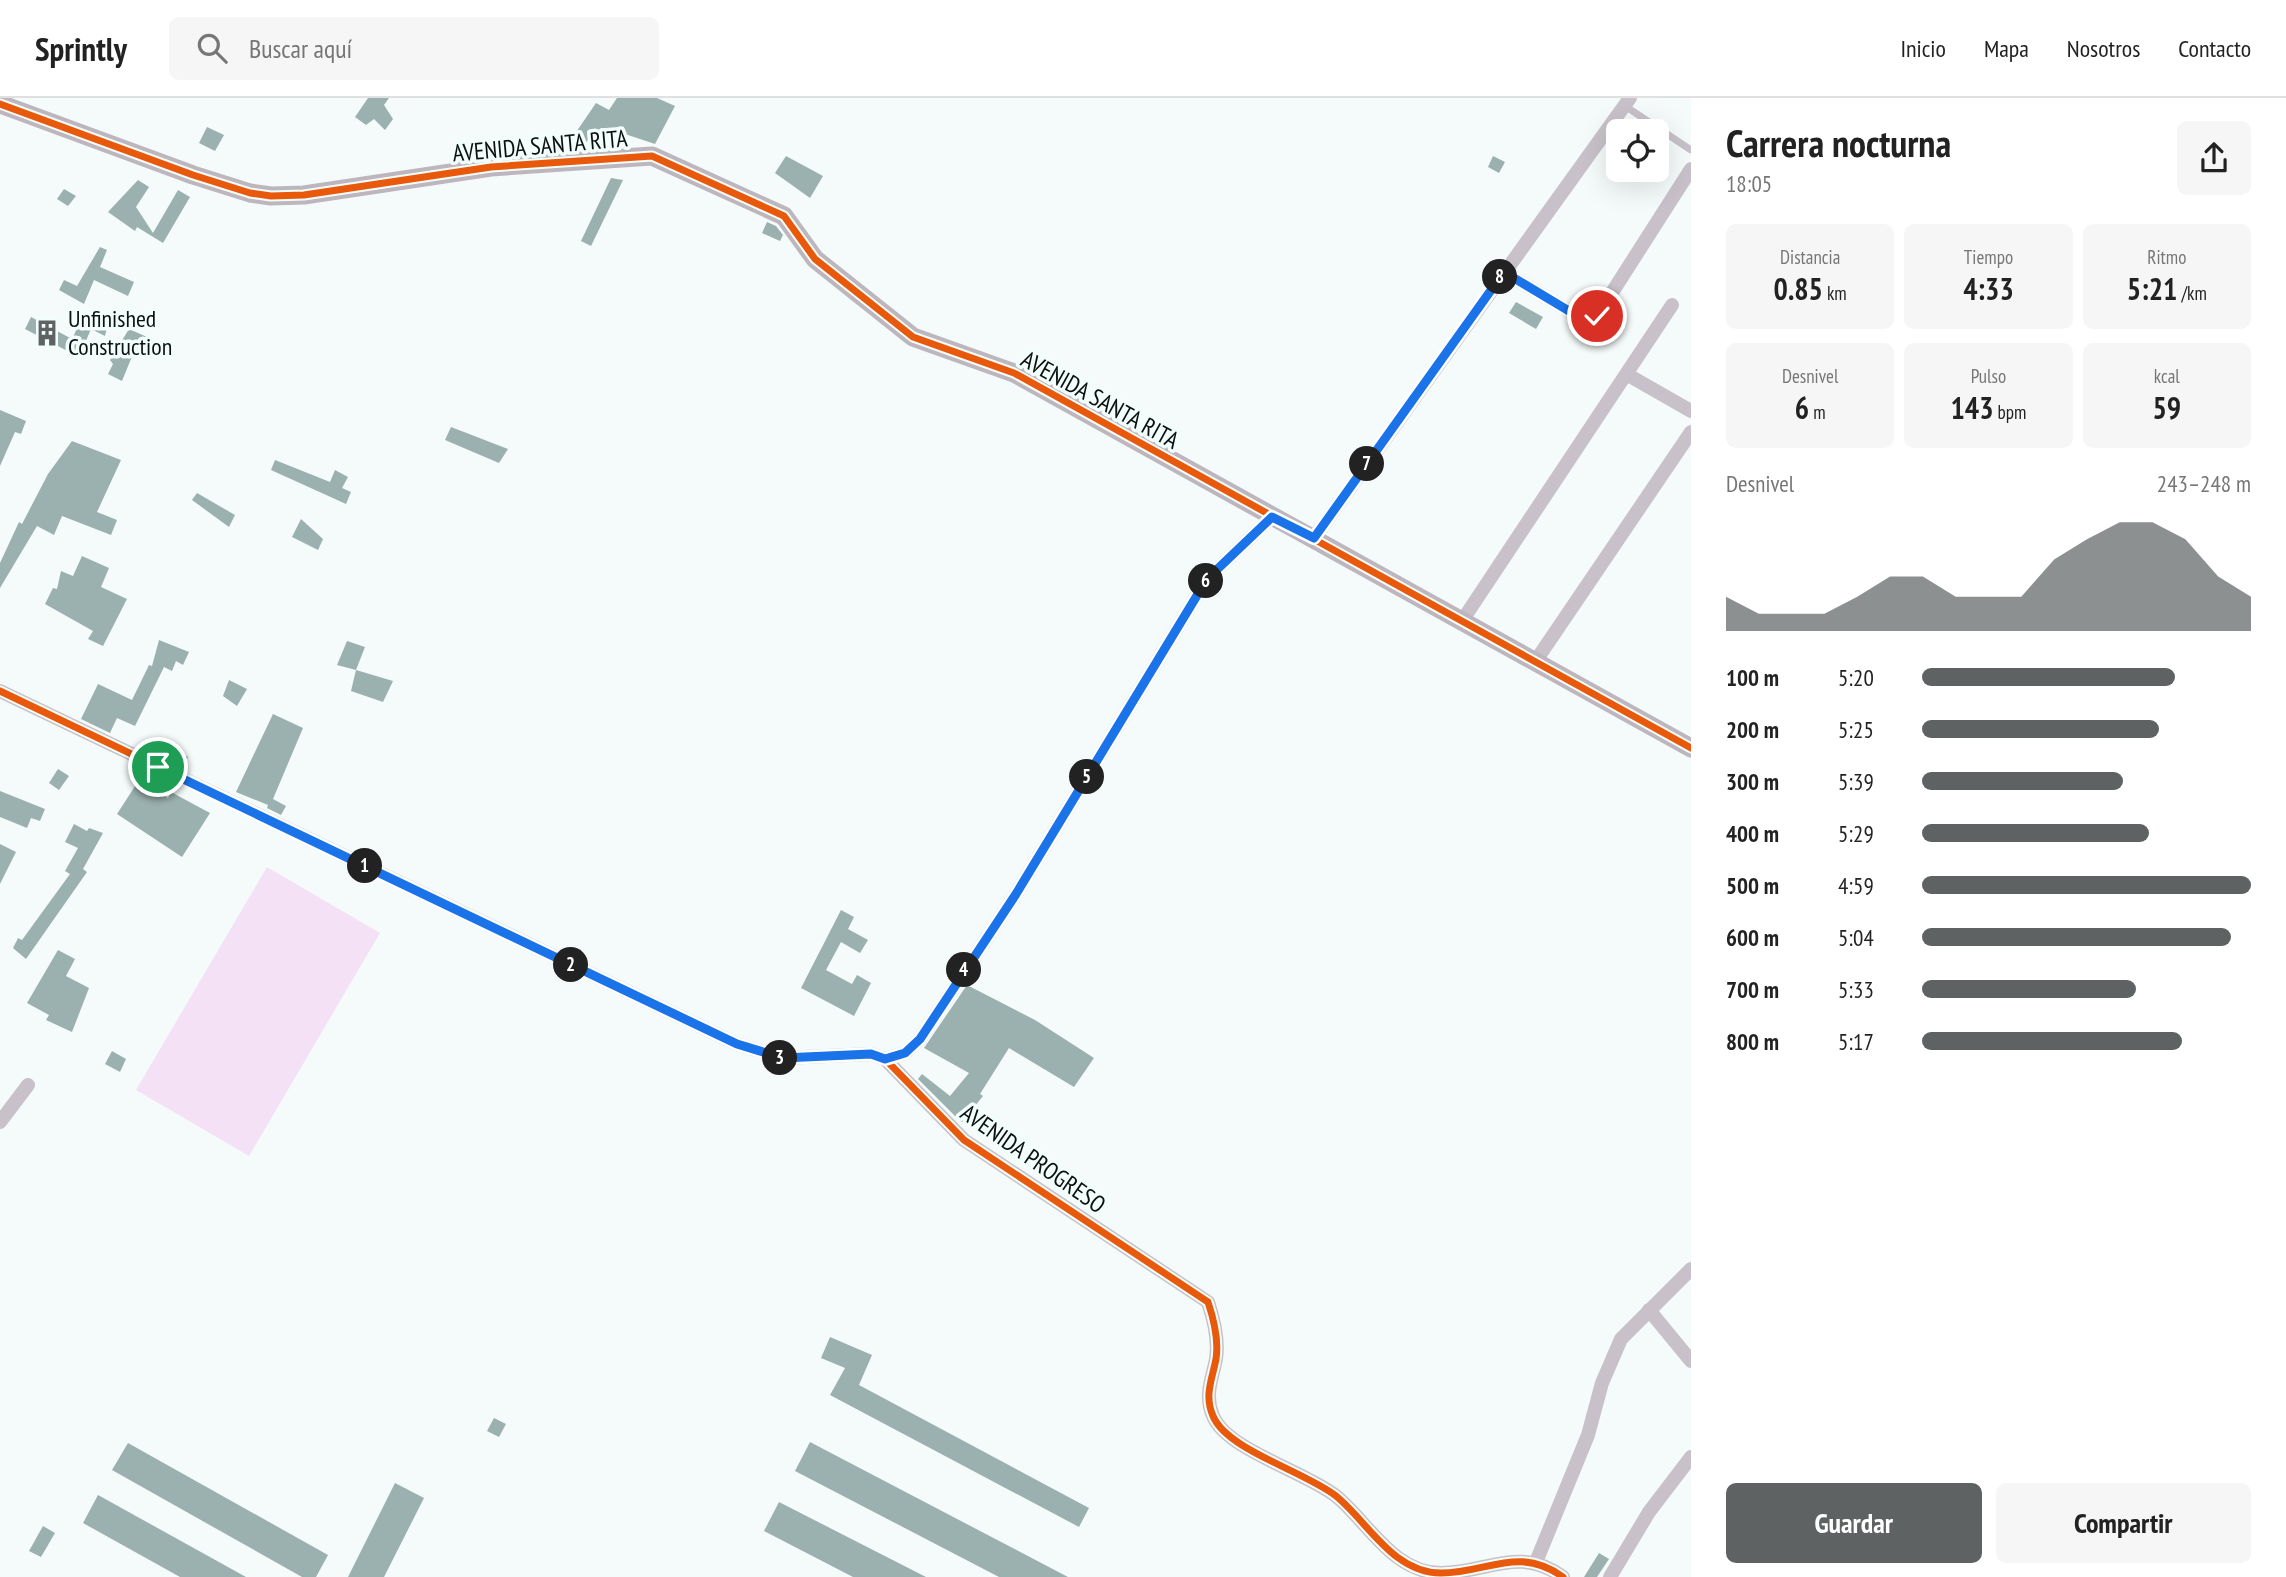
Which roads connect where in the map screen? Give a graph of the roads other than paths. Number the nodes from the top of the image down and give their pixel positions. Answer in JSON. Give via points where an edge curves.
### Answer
{"nodes":[{"id":1,"x":1627,"y":102,"type":"edge"},
{"id":2,"x":0,"y":104,"type":"edge"},
{"id":3,"x":1691,"y":150,"type":"edge"},
{"id":4,"x":1691,"y":169,"type":"edge"},
{"id":5,"x":1504,"y":272,"type":"junction"},
{"id":6,"x":1672,"y":305,"type":"dead end"},
{"id":7,"x":1628,"y":375,"type":"junction"},
{"id":8,"x":1691,"y":411,"type":"edge"},
{"id":9,"x":1691,"y":432,"type":"edge"},
{"id":10,"x":1272,"y":517,"type":"junction"},
{"id":11,"x":1314,"y":538,"type":"junction"},
{"id":12,"x":1462,"y":621,"type":"junction"},
{"id":13,"x":1535,"y":662,"type":"junction"},
{"id":14,"x":0,"y":691,"type":"edge"},
{"id":15,"x":1691,"y":748,"type":"edge"},
{"id":16,"x":885,"y":1059,"type":"junction"},
{"id":17,"x":27,"y":1085,"type":"dead end"},
{"id":18,"x":0,"y":1122,"type":"edge"},
{"id":19,"x":1691,"y":1269,"type":"edge"},
{"id":20,"x":1648,"y":1310,"type":"junction"},
{"id":21,"x":1691,"y":1362,"type":"edge"},
{"id":22,"x":1691,"y":1457,"type":"edge"},
{"id":23,"x":1536,"y":1562,"type":"junction"},
{"id":24,"x":1563,"y":1577,"type":"edge"},
{"id":25,"x":1611,"y":1577,"type":"edge"}],
"edges":[{"from":1,"to":3,"type":"lane"},
{"from":1,"to":5,"type":"street"},
{"from":2,"to":10,"type":"street","name":"AVENIDA SANTA RITA","via":[[193,175],[271,196],[491,167],[652,156],[783,216],[815,259],[913,337],[1014,373]]},
{"from":4,"to":5,"type":"street","via":[[1592,320],[1584,320]]},
{"from":5,"to":11,"type":"street"},
{"from":6,"to":7,"type":"street"},
{"from":7,"to":8,"type":"street"},
{"from":7,"to":12,"type":"street"},
{"from":9,"to":13,"type":"street"},
{"from":10,"to":11,"type":"street","name":"AVENIDA SANTA RITA"},
{"from":10,"to":16,"type":"street","via":[[1207,579],[1016,894],[920,1039],[905,1053]]},
{"from":11,"to":12,"type":"street","name":"AVENIDA SANTA RITA"},
{"from":12,"to":13,"type":"street","name":"AVENIDA SANTA RITA"},
{"from":13,"to":15,"type":"street","name":"AVENIDA SANTA RITA"},
{"from":14,"to":16,"type":"street","via":[[737,1044],[783,1058],[871,1054]]},
{"from":16,"to":23,"type":"street","name":"AVENIDA PROGRESO","via":[[964,1140],[1208,1302],[1216,1324],[1209,1402],[1214,1418],[1236,1443],[1335,1496],[1386,1549],[1411,1564],[1439,1573]]},
{"from":17,"to":18,"type":"street"},
{"from":19,"to":20,"type":"street"},
{"from":20,"to":21,"type":"street"},
{"from":20,"to":23,"type":"street","via":[[1621,1339],[1608,1364],[1588,1435]]},
{"from":22,"to":25,"type":"street","via":[[1649,1512]]},
{"from":23,"to":24,"type":"street"}]}
